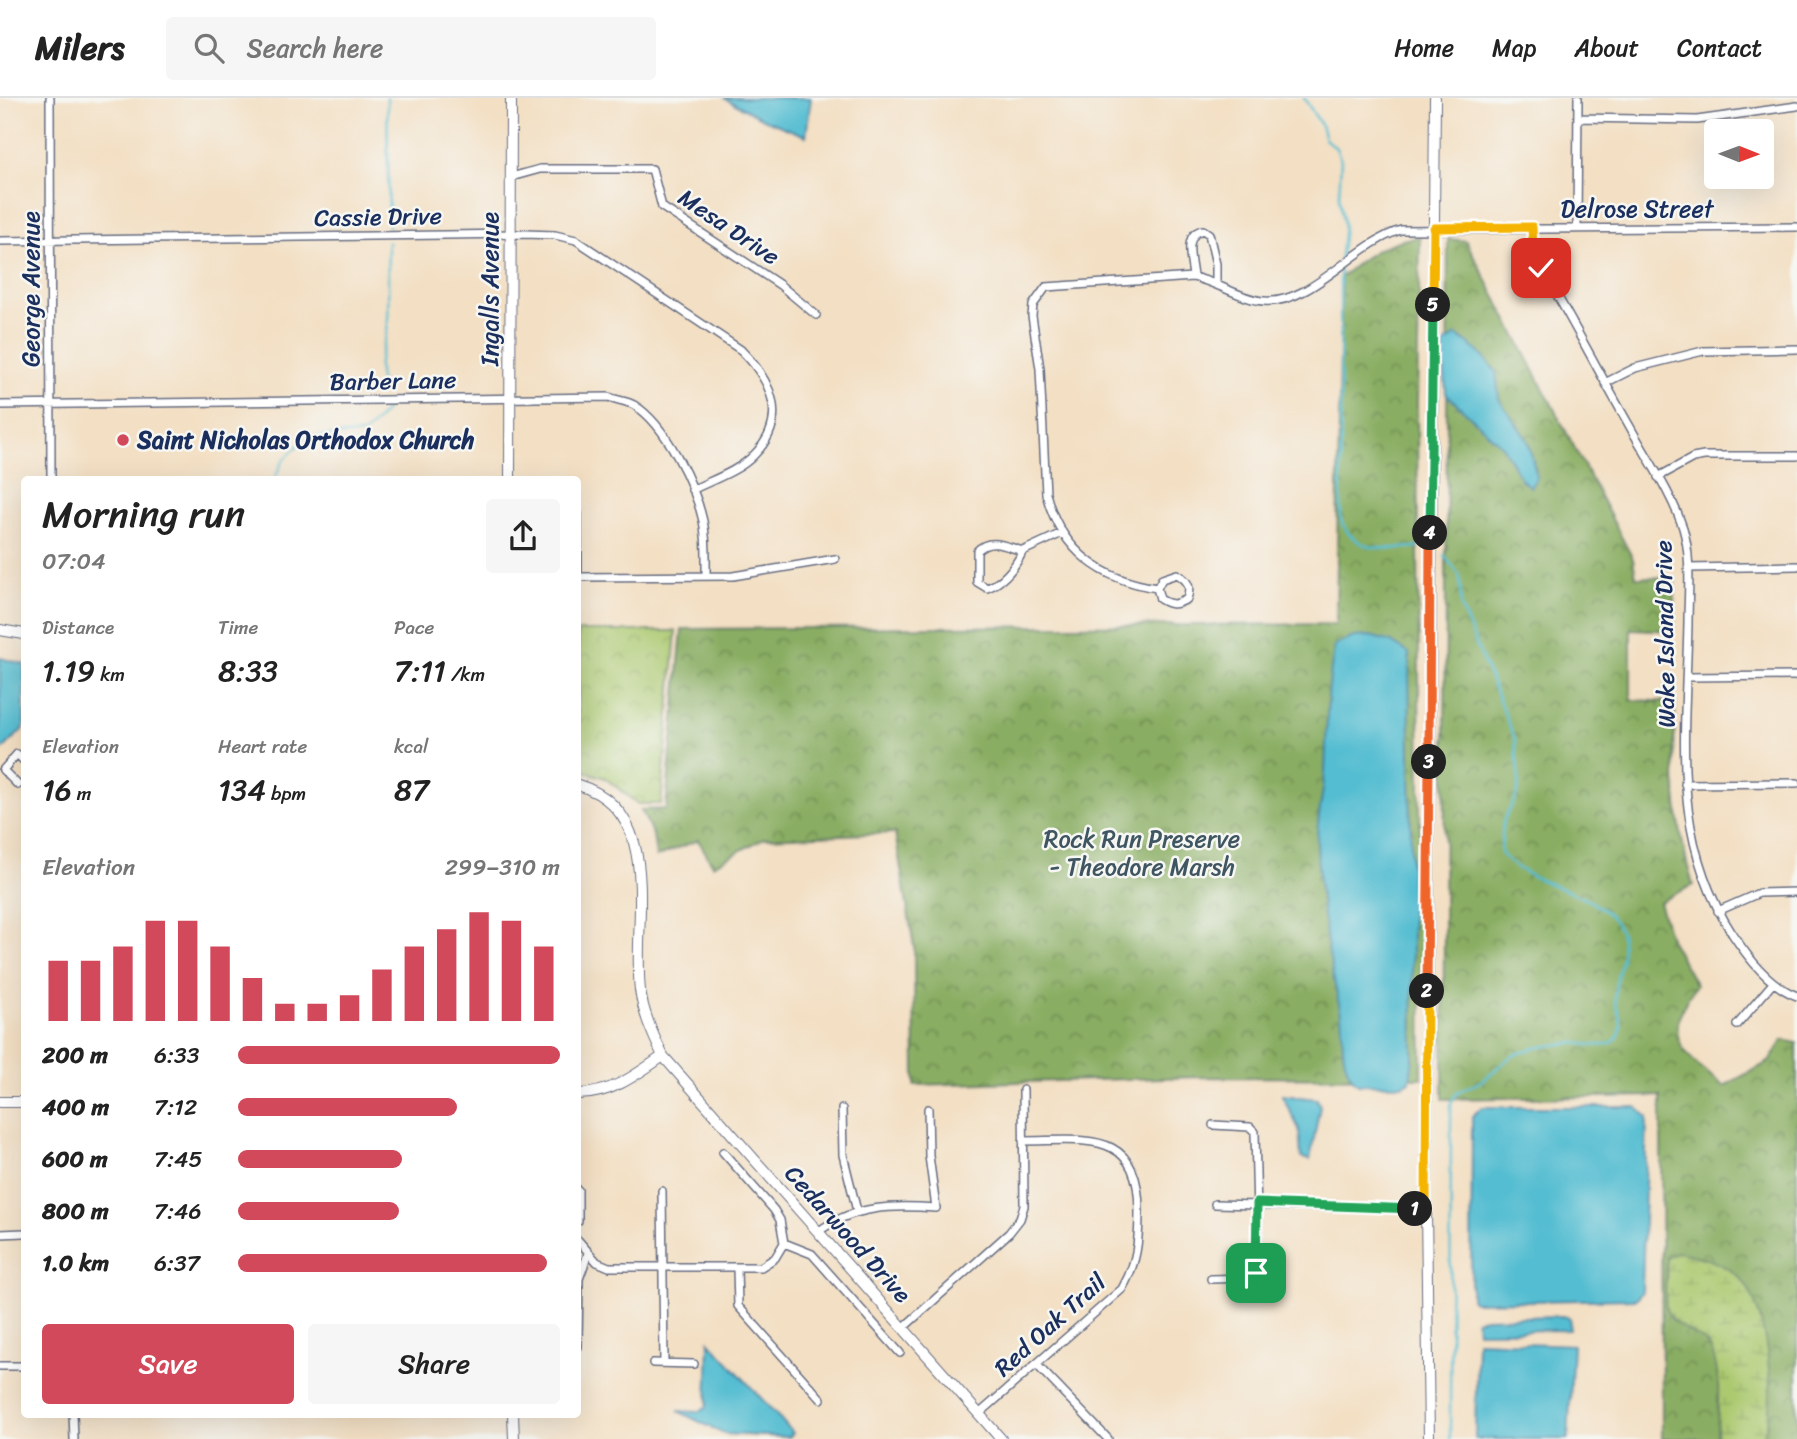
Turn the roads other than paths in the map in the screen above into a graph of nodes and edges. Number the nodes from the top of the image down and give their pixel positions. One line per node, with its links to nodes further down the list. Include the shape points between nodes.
1 (50, 98): 13 (street, George Avenue)
2 (511, 98): 7 (street, Ingalls Avenue)
3 (1435, 98): 10 (street)
4 (1578, 98): 6 (street)
5 (1797, 106): 6 (street, via 1697,120)
6 (1578, 118): 11 (street)
7 (511, 177): 12 (street, Ingalls Avenue); 17 (street, Mesa Drive, via 540,169 652,169 662,207 780,285)
8 (1532, 227): 10 (street, Delrose Street); 11 (street, Delrose Street); 19 (street, Wake Island Drive, via 1541,268)
9 (1797, 227): 11 (street, Delrose Street)
10 (1434, 228): 16 (street, Delrose Street, via 1382,236 1306,290 1285,299 1265,302); 63 (street)
11 (1577, 228)
12 (511, 234): 13 (street, Cassie Drive); 20 (street, Ingalls Avenue); 27 (street, Cassie Drive, via 576,240 741,350 762,371 774,412 764,442 738,467)
13 (50, 240): 14 (street, Cassie Drive); 22 (street, George Avenue)
14 (0, 241)
15 (1193, 278): 16 (street, Delrose Street); 16 (street, via 1190,240 1203,230 1209,234); 28 (street, Delrose Street, via 1056,284 1038,294 1032,305 1046,495)
16 (1216, 282)
17 (816, 315)
18 (1797, 349): 19 (street, via 1703,352 1644,365)
19 (1605, 383): 26 (street, Wake Island Drive)
20 (511, 398): 22 (street, Barber Lane); 25 (street, Ingalls Avenue); 27 (street, Barber Lane, via 608,397 632,404 653,419)
21 (0, 405): 22 (street, Barber Lane)
22 (51, 405): 24 (street, George Avenue)
23 (1797, 456): 26 (street, via 1704,456)
24 (51, 476)
25 (510, 476)
26 (1658, 477): 32 (street, Wake Island Drive, via 1683,528)
27 (692, 490): 33 (street, Barber Lane, via 703,520)
28 (1062, 533): 29 (street); 35 (street, via 1095,568)
29 (1023, 551): 29 (street, via 984,544 977,551 977,582 987,588 995,585 1015,567)
30 (835, 559): 33 (street, via 733,576)
31 (1797, 566): 32 (street)
32 (1688, 568): 39 (street, Wake Island Drive)
33 (706, 576): 34 (street)
34 (581, 577)
35 (1157, 588): 35 (street, via 1160,599 1177,605 1187,599 1190,589 1186,579 1177,574 1163,579)
36 (0, 630): 37 (street)
37 (21, 634)
38 (1797, 676): 39 (street)
39 (1687, 677): 42 (street, Wake Island Drive)
40 (21, 758): 43 (street, via 17,754 3,770)
41 (1797, 783): 42 (street)
42 (1685, 784): 46 (street, Wake Island Drive, via 1695,855)
43 (18, 785)
44 (581, 786): 50 (street, Cedarwood Drive, via 605,797 634,837 640,990 649,1027)
45 (1797, 892): 46 (street, via 1759,893)
46 (1718, 911): 47 (street, Wake Island Drive)
47 (1773, 983): 48 (street, Wake Island Drive); 49 (street)
48 (1797, 996)
49 (1737, 1024)
50 (663, 1056): 52 (street, via 617,1087); 65 (street, Cedarwood Drive)
51 (1023, 1090): 58 (street)
52 (581, 1093)
53 (0, 1102): 54 (street)
54 (21, 1102)
55 (842, 1109): 64 (street, via 843,1155)
56 (928, 1109): 64 (street, via 936,1208 904,1206)
57 (1213, 1125): 61 (street, via 1250,1127 1255,1132)
58 (1023, 1141): 75 (street, via 1020,1219); 80 (street, Red Oak Trail, via 1106,1145 1128,1161 1139,1184 1139,1247 1122,1289)
59 (723, 1152): 68 (street, via 774,1210)
60 (662, 1191): 71 (street)
61 (1257, 1203): 62 (street); 63 (street); 74 (street, via 1256,1273 1252,1278)
62 (1215, 1204)
63 (1426, 1209): 91 (street)
64 (858, 1212): 65 (street, via 837,1217)
65 (818, 1232): 75 (street, Cedarwood Drive)
66 (21, 1233): 67 (street)
67 (0, 1234)
68 (784, 1243): 72 (street, via 775,1258 761,1267); 76 (street, via 812,1254)
69 (581, 1245): 70 (street)
70 (589, 1254): 71 (street, via 609,1267); 73 (street)
71 (663, 1268): 72 (street); 78 (street)
72 (737, 1268): 83 (street, via 738,1306)
73 (581, 1274)
74 (1211, 1279)
75 (903, 1328): 84 (street, Cedarwood Drive)
76 (900, 1353)
77 (653, 1363): 78 (street)
78 (664, 1363): 79 (street)
79 (694, 1364)
80 (1036, 1364): 84 (street, Red Oak Trail); 90 (street)
81 (0, 1366): 82 (street)
82 (21, 1366)
83 (821, 1399)
84 (979, 1414): 89 (street, Cedarwood Drive)
85 (74, 1418): 87 (street)
86 (513, 1418): 88 (street)
87 (74, 1439)
88 (514, 1439)
89 (1001, 1439)
90 (1108, 1439)
91 (1429, 1439)

